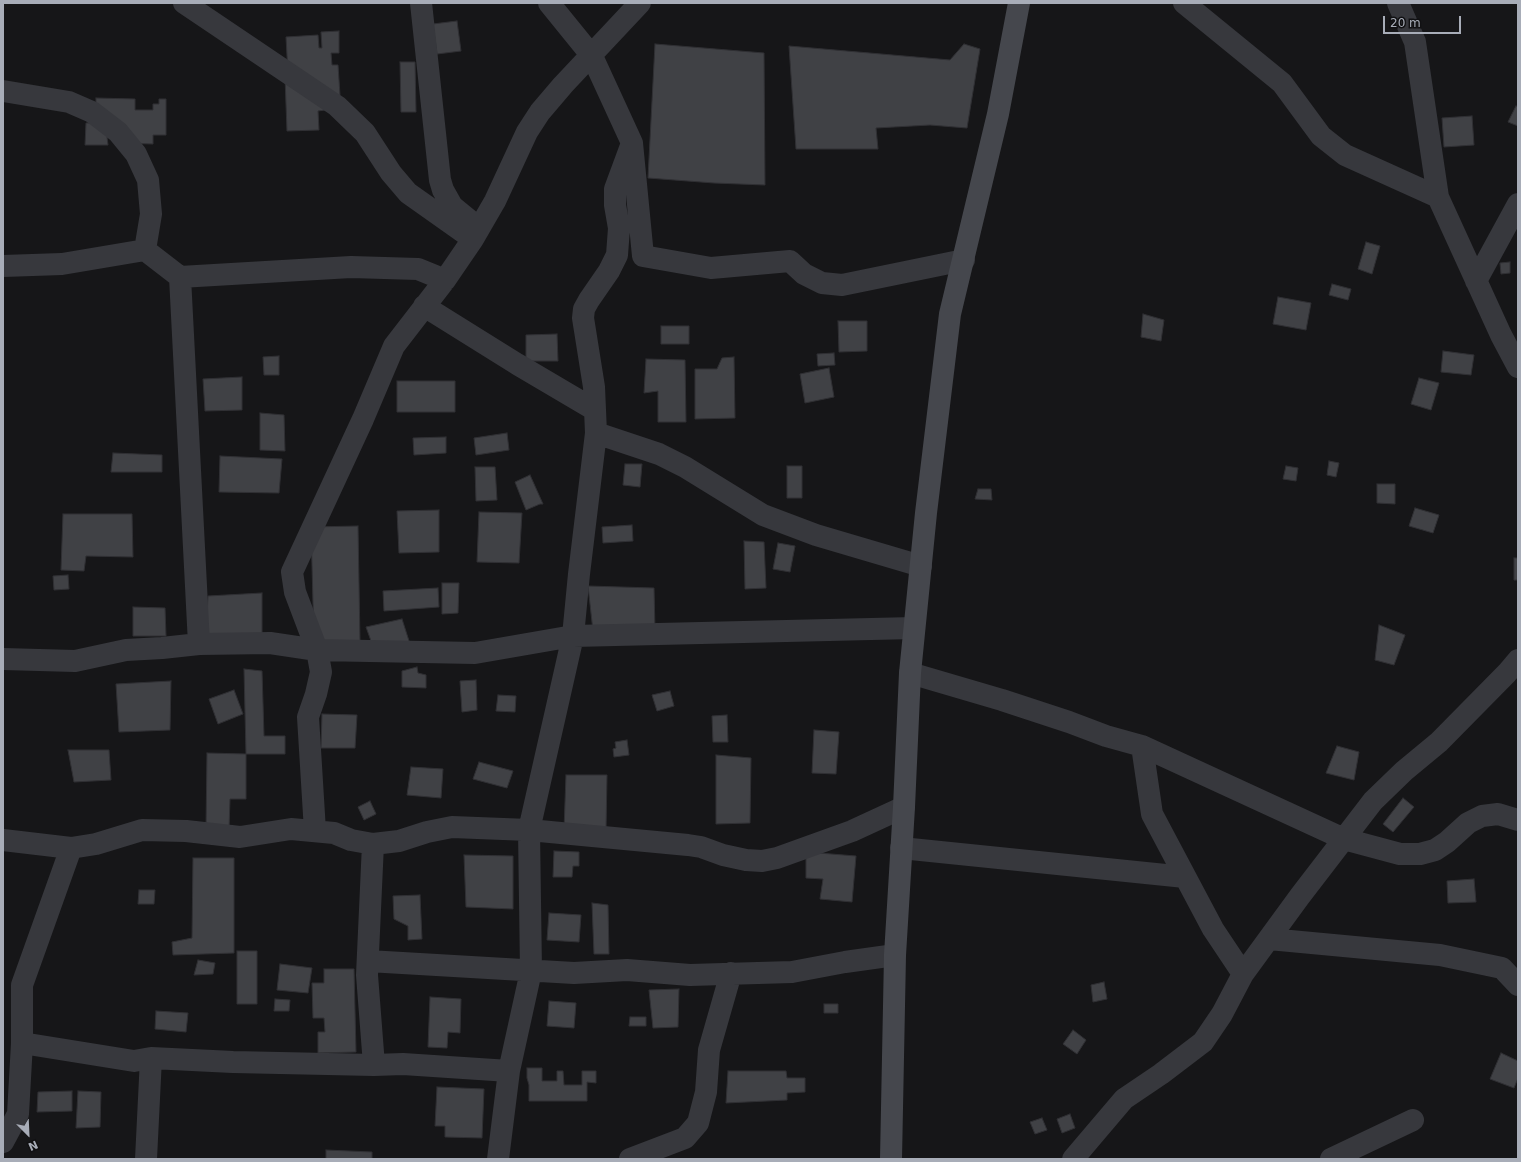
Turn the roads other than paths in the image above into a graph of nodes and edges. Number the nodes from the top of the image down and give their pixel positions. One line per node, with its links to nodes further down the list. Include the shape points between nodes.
1 (184, 3): 13 (street, via 337,106 365,133 391,173 408,193)
2 (421, 3): 13 (street, via 440,180 452,206)
3 (549, 3): 8 (street)
4 (640, 3): 8 (street)
5 (1019, 3): 15 (main road, via 998,114)
6 (1184, 3): 11 (street, via 1282,83 1321,136 1345,156)
7 (1398, 3): 11 (street, via 1415,42)
8 (592, 56): 10 (street); 13 (street, via 540,112 527,132 495,201)
9 (3, 91): 14 (street, via 69,102 92,112 118,132 136,154 148,180 151,214)
10 (632, 144): 15 (street, via 643,256 711,268 790,261 804,274 822,283 842,285); 22 (street, via 615,189 619,228 617,255 609,272 584,309)
11 (1438, 197): 19 (street)
12 (1518, 204): 19 (street)
13 (476, 234): 18 (street)
14 (145, 250): 16 (street, via 62,264); 17 (street)
15 (964, 260): 24 (main road, via 950,314)
16 (3, 266)
17 (180, 277): 18 (street, via 351,268 418,269); 27 (street)
18 (445, 280): 20 (street)
19 (1476, 281): 21 (street)
20 (424, 306): 22 (street); 28 (street, via 394,346 292,572 295,592)
21 (1518, 367)
22 (595, 410): 23 (street)
23 (596, 433): 24 (street, via 659,454 763,515 816,535); 26 (street)
24 (921, 566): 25 (main road)
25 (914, 628): 26 (street); 31 (main road)
26 (573, 636): 28 (street, via 475,653); 35 (street)
27 (199, 644): 28 (street, via 270,643); 29 (street, via 126,650 76,661)
28 (317, 650): 36 (street, via 321,672 308,717)
29 (3, 659)
30 (1518, 660): 37 (street, via 1439,742 1373,801)
31 (910, 673): 32 (street); 33 (main road)
32 (1142, 746): 37 (street); 42 (street, via 1152,814)
33 (904, 807): 35 (street, via 852,831 762,861 723,855 695,846); 41 (main road)
34 (1518, 820): 37 (street, via 1498,814 1482,816 1468,823 1435,850 1420,854 1400,854)
35 (529, 830): 39 (street, via 452,827 399,841); 46 (street)
36 (315, 831): 39 (street, via 334,833 351,840); 40 (street, via 291,829 240,837 186,831 142,830 96,844)
37 (1344, 839): 43 (street)
38 (3, 840): 40 (street)
39 (373, 844): 45 (street)
40 (71, 848): 50 (street, via 22,985)
41 (901, 848): 42 (street); 44 (main road)
42 (1185, 877): 48 (street)
43 (1269, 938): 48 (street); 49 (street, via 1440,955 1502,968)
44 (895, 955): 47 (street, via 792,972); 59 (main road)
45 (368, 961): 46 (street); 52 (street)
46 (531, 971): 47 (street, via 574,973 627,970 690,975); 53 (street)
47 (731, 973): 58 (street, via 709,1050 706,1092 698,1123 685,1138)
48 (1243, 974): 60 (street, via 1222,1014 1202,1042 1124,1099)
49 (1518, 985)
50 (22, 1043): 51 (street, via 134,1060); 55 (street, via 18,1114)
51 (151, 1058): 52 (street); 56 (street)
52 (374, 1065): 53 (street, via 403,1064)
53 (509, 1071): 57 (street)
54 (1413, 1120): 61 (street)
55 (3, 1142)
56 (146, 1159)
57 (498, 1159)
58 (630, 1159)
59 (891, 1159)
60 (1073, 1159)
61 (1331, 1159)

